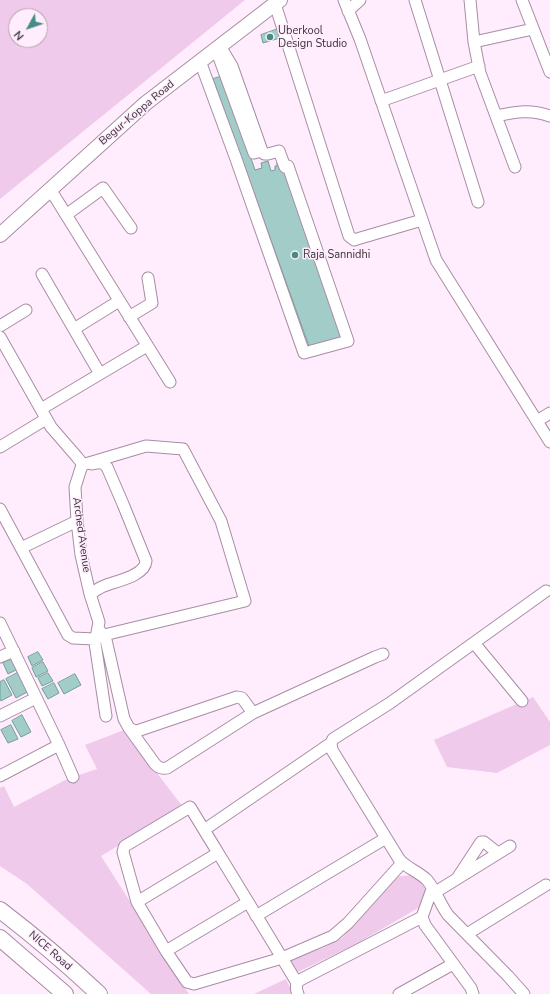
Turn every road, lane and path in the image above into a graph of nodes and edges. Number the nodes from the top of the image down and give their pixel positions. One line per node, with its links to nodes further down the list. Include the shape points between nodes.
1 (344, 0): 7 (street)
2 (360, 0): 7 (street)
3 (416, 0): 14 (street)
4 (470, 0): 9 (street)
5 (522, 0): 8 (street)
6 (278, 2): 10 (main road, Begur-Koppa Road); 22 (street, via 349,236 354,240)
7 (348, 11): 15 (street)
8 (533, 29): 9 (street); 13 (street)
9 (474, 42): 12 (street)
10 (218, 48): 11 (main road, Begur-Koppa Road); 11 (street, via 232,66 262,151 264,154 279,151 285,166 288,166 348,342 304,353)
11 (200, 61): 19 (main road, Begur-Koppa Road, via 146,103)
12 (479, 66): 14 (street); 16 (street)
13 (550, 72)
14 (440, 80): 15 (street); 20 (street)
15 (381, 101): 22 (street)
16 (496, 116): 17 (street, via 530,112); 18 (street)
17 (550, 116)
18 (515, 167)
19 (50, 189): 21 (street); 24 (main road, Begur-Koppa Road)
20 (478, 202)
21 (66, 215): 23 (street, via 103,188); 27 (street)
22 (422, 220): 39 (street, via 436,260)
23 (131, 228)
24 (0, 234)
25 (42, 274): 31 (street)
26 (148, 278): 29 (street, via 152,303)
27 (119, 301): 29 (street); 31 (street)
28 (26, 310): 30 (street)
29 (129, 317): 33 (street)
30 (0, 326)
31 (74, 329): 34 (street)
32 (0, 337): 36 (street)
33 (147, 346): 34 (street); 35 (street)
34 (100, 374): 36 (street)
35 (170, 382)
36 (41, 409): 38 (street)
37 (550, 413): 39 (street)
38 (46, 419): 41 (street); 42 (street)
39 (537, 421): 40 (street)
40 (550, 442)
41 (0, 447)
42 (82, 465): 44 (street, Arched Avenue, via 74,487); 47 (street, via 102,463 107,467 146,561 144,568 137,574); 50 (street, via 146,446 183,449 221,521 245,601)
43 (0, 509): 45 (street)
44 (77, 521): 45 (street); 47 (street, Arched Avenue, via 81,555)
45 (21, 548): 50 (street, via 68,635 73,638)
46 (548, 589): 48 (street); 51 (street)
47 (90, 594): 50 (street, Arched Avenue, via 99,622)
48 (550, 602)
49 (0, 623): 52 (street)
50 (99, 634): 59 (street, via 95,643); 60 (street, Arched Avenue, via 106,640 124,719)
51 (474, 643): 56 (street); 61 (street, via 390,703 333,739)
52 (14, 651): 54 (street); 55 (street)
53 (383, 654): 57 (street)
54 (0, 657)
55 (36, 698): 58 (street); 62 (street)
56 (522, 701)
57 (253, 713): 60 (street, via 242,698 237,697 137,732); 60 (street, Arched Avenue, via 162,769 158,768)
58 (0, 716)
59 (106, 716)
60 (129, 728)
61 (331, 743): 65 (street); 66 (street, via 332,750)
62 (59, 745): 63 (street); 64 (street)
63 (0, 776)
64 (73, 777)
65 (204, 830): 68 (street); 74 (street, via 190,807 125,846 123,852)
66 (386, 838): 70 (street); 77 (street)
67 (510, 846): 69 (street)
68 (218, 852): 74 (street); 75 (street)
69 (498, 853): 71 (street); 71 (street, via 487,843 481,842)
70 (402, 863): 73 (street, via 429,882); 82 (street, via 333,936)
71 (457, 879): 73 (street)
72 (546, 886): 79 (street)
73 (433, 891): 78 (street); 79 (street, via 444,910)
74 (137, 902): 81 (street)
75 (248, 902): 77 (street); 81 (street)
76 (0, 910): 86 (highway, NICE Road)
77 (256, 916): 82 (street)
78 (422, 918): 83 (street); 84 (street, via 300,980)
79 (467, 934): 89 (street)
80 (0, 938): 85 (highway, NICE Road)
81 (166, 951): 82 (street, via 187,982 194,984)
82 (282, 958): 84 (street)
83 (453, 964): 87 (street); 88 (street)
84 (298, 988)
85 (64, 994)
86 (99, 994)
87 (399, 994)
88 (473, 994)
89 (524, 994)

